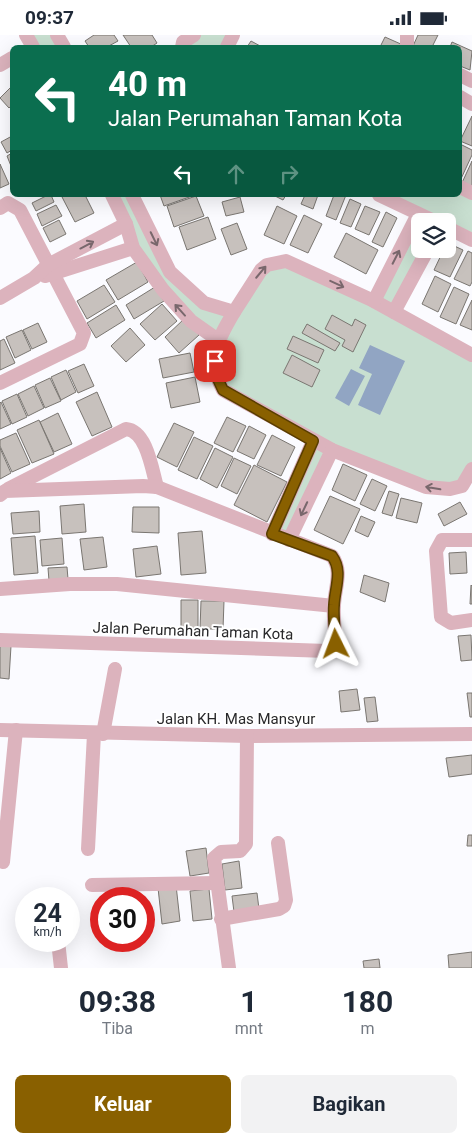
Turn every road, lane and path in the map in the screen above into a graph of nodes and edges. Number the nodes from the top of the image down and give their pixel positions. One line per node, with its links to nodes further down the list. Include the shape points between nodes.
1 (194, 35): 2 (street)
2 (182, 45)
3 (113, 197): 8 (street)
4 (133, 197): 17 (street, one-way to 17, via 170,272 204,303)
5 (384, 197): 7 (street)
6 (0, 207): 14 (street, via 8,203 20,210)
7 (416, 213)
8 (126, 224): 12 (street); 14 (street, one-way to 8)
9 (411, 228): 16 (street, one-way to 9)
10 (456, 232): 11 (street)
11 (472, 240)
12 (133, 248): 14 (street); 19 (street, one-way to 12, via 191,321 163,290)
13 (423, 258): 18 (street)
14 (50, 270): 15 (street); 21 (street, via 84,333 82,341)
15 (0, 299)
16 (374, 301): 17 (street, one-way to 16, via 261,270 267,265 286,261); 18 (street)
17 (234, 312): 19 (street)
18 (394, 312): 20 (street)
19 (218, 340): 22 (street, via 214,368 223,390)
20 (472, 355)
21 (0, 383)
22 (313, 441): 23 (street); 27 (street)
23 (332, 450): 24 (street, one-way to 23, via 462,486 440,490); 28 (street, one-way to 28)
24 (472, 469)
25 (157, 487): 26 (street); 26 (street, via 141,440 135,431 126,429); 27 (street, Jalan Perumahan Taman Kota)
26 (3, 493)
27 (272, 534): 28 (street, Jalan Perumahan Taman Kota)
28 (289, 540): 31 (street, Jalan Perumahan Taman Kota, via 332,556 336,561 338,575)
29 (472, 540): 32 (street, via 442,540 436,551 439,614 451,623)
30 (0, 589): 31 (street, via 117,584)
31 (334, 606): 33 (street, Jalan Perumahan Taman Kota, via 336,644 323,652)
32 (472, 620)
33 (0, 639)
34 (115, 669): 37 (street)
35 (0, 730): 36 (street, Jalan KH. Mas Mansyur)
36 (16, 730): 37 (street, Jalan KH. Mas Mansyur); 42 (street)
37 (99, 734): 39 (street, Jalan KH. Mas Mansyur); 41 (street)
38 (472, 734): 39 (street, Jalan KH. Mas Mansyur)
39 (247, 736): 43 (street, via 246,844 240,851 216,855)
40 (278, 843): 45 (street, via 286,900 284,906)
41 (88, 849)
42 (3, 862)
43 (216, 883): 44 (street); 45 (street)
44 (92, 885)
45 (221, 919): 48 (street)
46 (59, 952): 47 (street)
47 (61, 968)
48 (229, 968)

